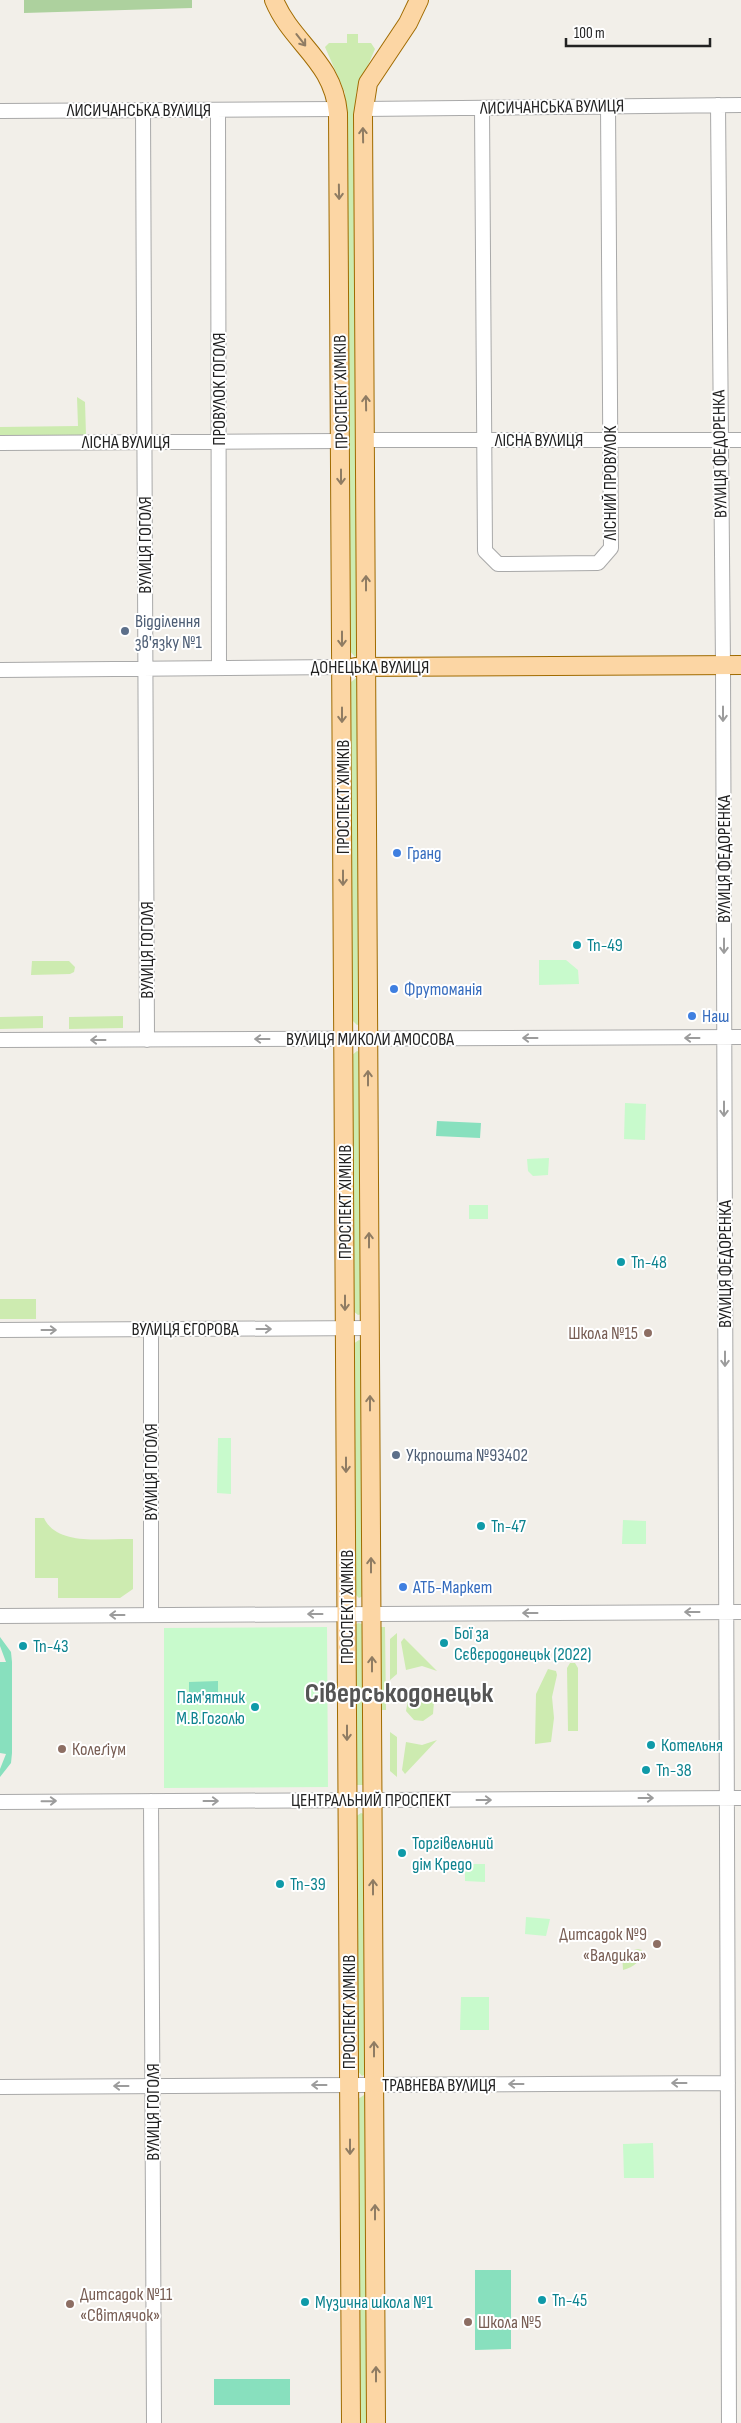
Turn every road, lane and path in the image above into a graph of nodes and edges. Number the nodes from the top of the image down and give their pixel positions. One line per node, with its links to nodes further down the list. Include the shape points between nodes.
1 (274, 0): 7 (main road, ПРОСПЕКТ ХІМІКІВ, one-way to 7, via 325,71 334,88)
2 (419, 0): 8 (main road, ПРОСПЕКТ ХІМІКІВ, via 408,23 368,83)
3 (718, 105): 4 (street, ЛИСИЧАНСЬКА ВУЛИЦЯ); 5 (street, ЛИСИЧАНСЬКА ВУЛИЦЯ); 16 (street, ВУЛИЦЯ ФЕДОРЕНКА)
4 (741, 105)
5 (608, 106): 6 (street, ЛИСИЧАНСЬКА ВУЛИЦЯ); 15 (street, ЛІСНИЙ ПРОВУЛОК)
6 (482, 108): 8 (street, ЛИСИЧАНСЬКА ВУЛИЦЯ); 14 (street, ЛІСНИЙ ПРОВУЛОК)
7 (338, 109): 10 (street, ЛИСИЧАНСЬКА ВУЛИЦЯ); 12 (main road, ПРОСПЕКТ ХІМІКІВ, one-way to 12)
8 (363, 109): 13 (main road, ПРОСПЕКТ ХІМІКІВ, one-way to 8)
9 (143, 110): 10 (street, ЛИСИЧАНСЬКА ВУЛИЦЯ); 11 (street, ЛИСИЧАНСЬКА ВУЛИЦЯ); 19 (street, ВУЛИЦЯ ГОГОЛЯ)
10 (218, 110): 18 (street, ПРОВУЛОК ГОГОЛЯ)
11 (0, 111)
12 (341, 440): 18 (street, ЛІСНА ВУЛИЦЯ); 24 (main road, ПРОСПЕКТ ХІМІКІВ, one-way to 24)
13 (366, 440): 14 (street, ЛІСНА ВУЛИЦЯ); 23 (main road, ПРОСПЕКТ ХІМІКІВ, one-way to 13)
14 (485, 440): 15 (street, ЛІСНА ВУЛИЦЯ); 15 (street, ЛІСНИЙ ПРОВУЛОК, via 485,551 498,564 598,562 611,548)
15 (611, 440): 16 (street, ЛІСНА ВУЛИЦЯ)
16 (719, 440): 17 (street, ЛІСНА ВУЛИЦЯ); 21 (street, ВУЛИЦЯ ФЕДОРЕНКА)
17 (741, 440)
18 (219, 441): 19 (street, ЛІСНА ВУЛИЦЯ); 25 (street, ПРОВУЛОК ГОГОЛЯ)
19 (145, 442): 20 (street, ЛІСНА ВУЛИЦЯ); 26 (street, ВУЛИЦЯ ГОГОЛЯ)
20 (0, 443)
21 (723, 665): 22 (main road, ДОНЕЦЬКА ВУЛИЦЯ); 23 (main road, ДОНЕЦЬКА ВУЛИЦЯ); 29 (street, ВУЛИЦЯ ФЕДОРЕНКА, one-way to 29)
22 (741, 665)
23 (366, 666): 24 (main road, ДОНЕЦЬКА ВУЛИЦЯ); 31 (main road, ПРОСПЕКТ ХІМІКІВ)
24 (342, 667): 25 (street, ДОНЕЦЬКА ВУЛИЦЯ); 30 (main road, ПРОСПЕКТ ХІМІКІВ, one-way to 30)
25 (219, 668): 26 (street, ДОНЕЦЬКА ВУЛИЦЯ)
26 (145, 669): 27 (street, ДОНЕЦЬКА ВУЛИЦЯ); 33 (street, ВУЛИЦЯ ГОГОЛЯ)
27 (0, 670)
28 (741, 1037): 29 (street, ВУЛИЦЯ МИКОЛИ АМОСОВА)
29 (724, 1038): 31 (street, ВУЛИЦЯ МИКОЛИ АМОСОВА, one-way to 31); 38 (street, ВУЛИЦЯ ФЕДОРЕНКА, one-way to 38)
30 (344, 1039): 31 (street, ВУЛИЦЯ МИКОЛИ АМОСОВА); 33 (street, ВУЛИЦЯ МИКОЛИ АМОСОВА, one-way to 33); 34 (main road, ПРОСПЕКТ ХІМІКІВ, one-way to 34)
31 (368, 1039): 35 (main road, ПРОСПЕКТ ХІМІКІВ, one-way to 31)
32 (0, 1040): 33 (street, ВУЛИЦЯ МИКОЛИ АМОСОВА, one-way to 32)
33 (147, 1040)
34 (345, 1328): 35 (street, ВУЛИЦЯ ЄГОРОВА); 36 (street, ВУЛИЦЯ ЄГОРОВА, one-way to 34); 40 (main road, ПРОСПЕКТ ХІМІКІВ, one-way to 40)
35 (370, 1328): 41 (main road, ПРОСПЕКТ ХІМІКІВ, one-way to 35)
36 (150, 1329): 37 (street, ВУЛИЦЯ ЄГОРОВА, one-way to 36); 42 (street, ВУЛИЦЯ ГОГОЛЯ)
37 (0, 1330)
38 (726, 1612): 39 (street); 41 (street, one-way to 41); 44 (street, ВУЛИЦЯ ФЕДОРЕНКА)
39 (741, 1612)
40 (347, 1614): 41 (street); 42 (street, one-way to 42); 47 (main road, ПРОСПЕКТ ХІМІКІВ, one-way to 47)
41 (371, 1614): 45 (main road, ПРОСПЕКТ ХІМІКІВ, one-way to 41)
42 (151, 1615): 43 (street, one-way to 43)
43 (0, 1616)
44 (734, 1798): 45 (street, ЦЕНТРАЛЬНИЙ ПРОСПЕКТ, one-way to 44); 49 (street, ВУЛИЦЯ ФЕДОРЕНКА)
45 (372, 1800): 47 (street, ЦЕНТРАЛЬНИЙ ПРОСПЕКТ); 51 (main road, ПРОСПЕКТ ХІМІКІВ, one-way to 45)
46 (151, 1801): 47 (street, ЦЕНТРАЛЬНИЙ ПРОСПЕКТ, one-way to 47); 48 (street, ЦЕНТРАЛЬНИЙ ПРОСПЕКТ, one-way to 46); 52 (street, ВУЛИЦЯ ГОГОЛЯ)
47 (348, 1801): 50 (main road, ПРОСПЕКТ ХІМІКІВ)
48 (0, 1802)
49 (728, 2083): 51 (street, ТРАВНЕВА ВУЛИЦЯ, one-way to 51); 57 (street, ВУЛИЦЯ ФЕДОРЕНКА)
50 (350, 2085): 51 (street, ТРАВНЕВА ВУЛИЦЯ); 52 (street, ТРАВНЕВА ВУЛИЦЯ, one-way to 52); 55 (main road, ПРОСПЕКТ ХІМІКІВ, one-way to 55)
51 (374, 2085): 56 (main road, ПРОСПЕКТ ХІМІКІВ, one-way to 51)
52 (153, 2086): 53 (street, ТРАВНЕВА ВУЛИЦЯ, one-way to 53); 54 (street, ВУЛИЦЯ ГОГОЛЯ)
53 (0, 2087)
54 (154, 2423)
55 (351, 2423)
56 (376, 2423)
57 (729, 2423)

